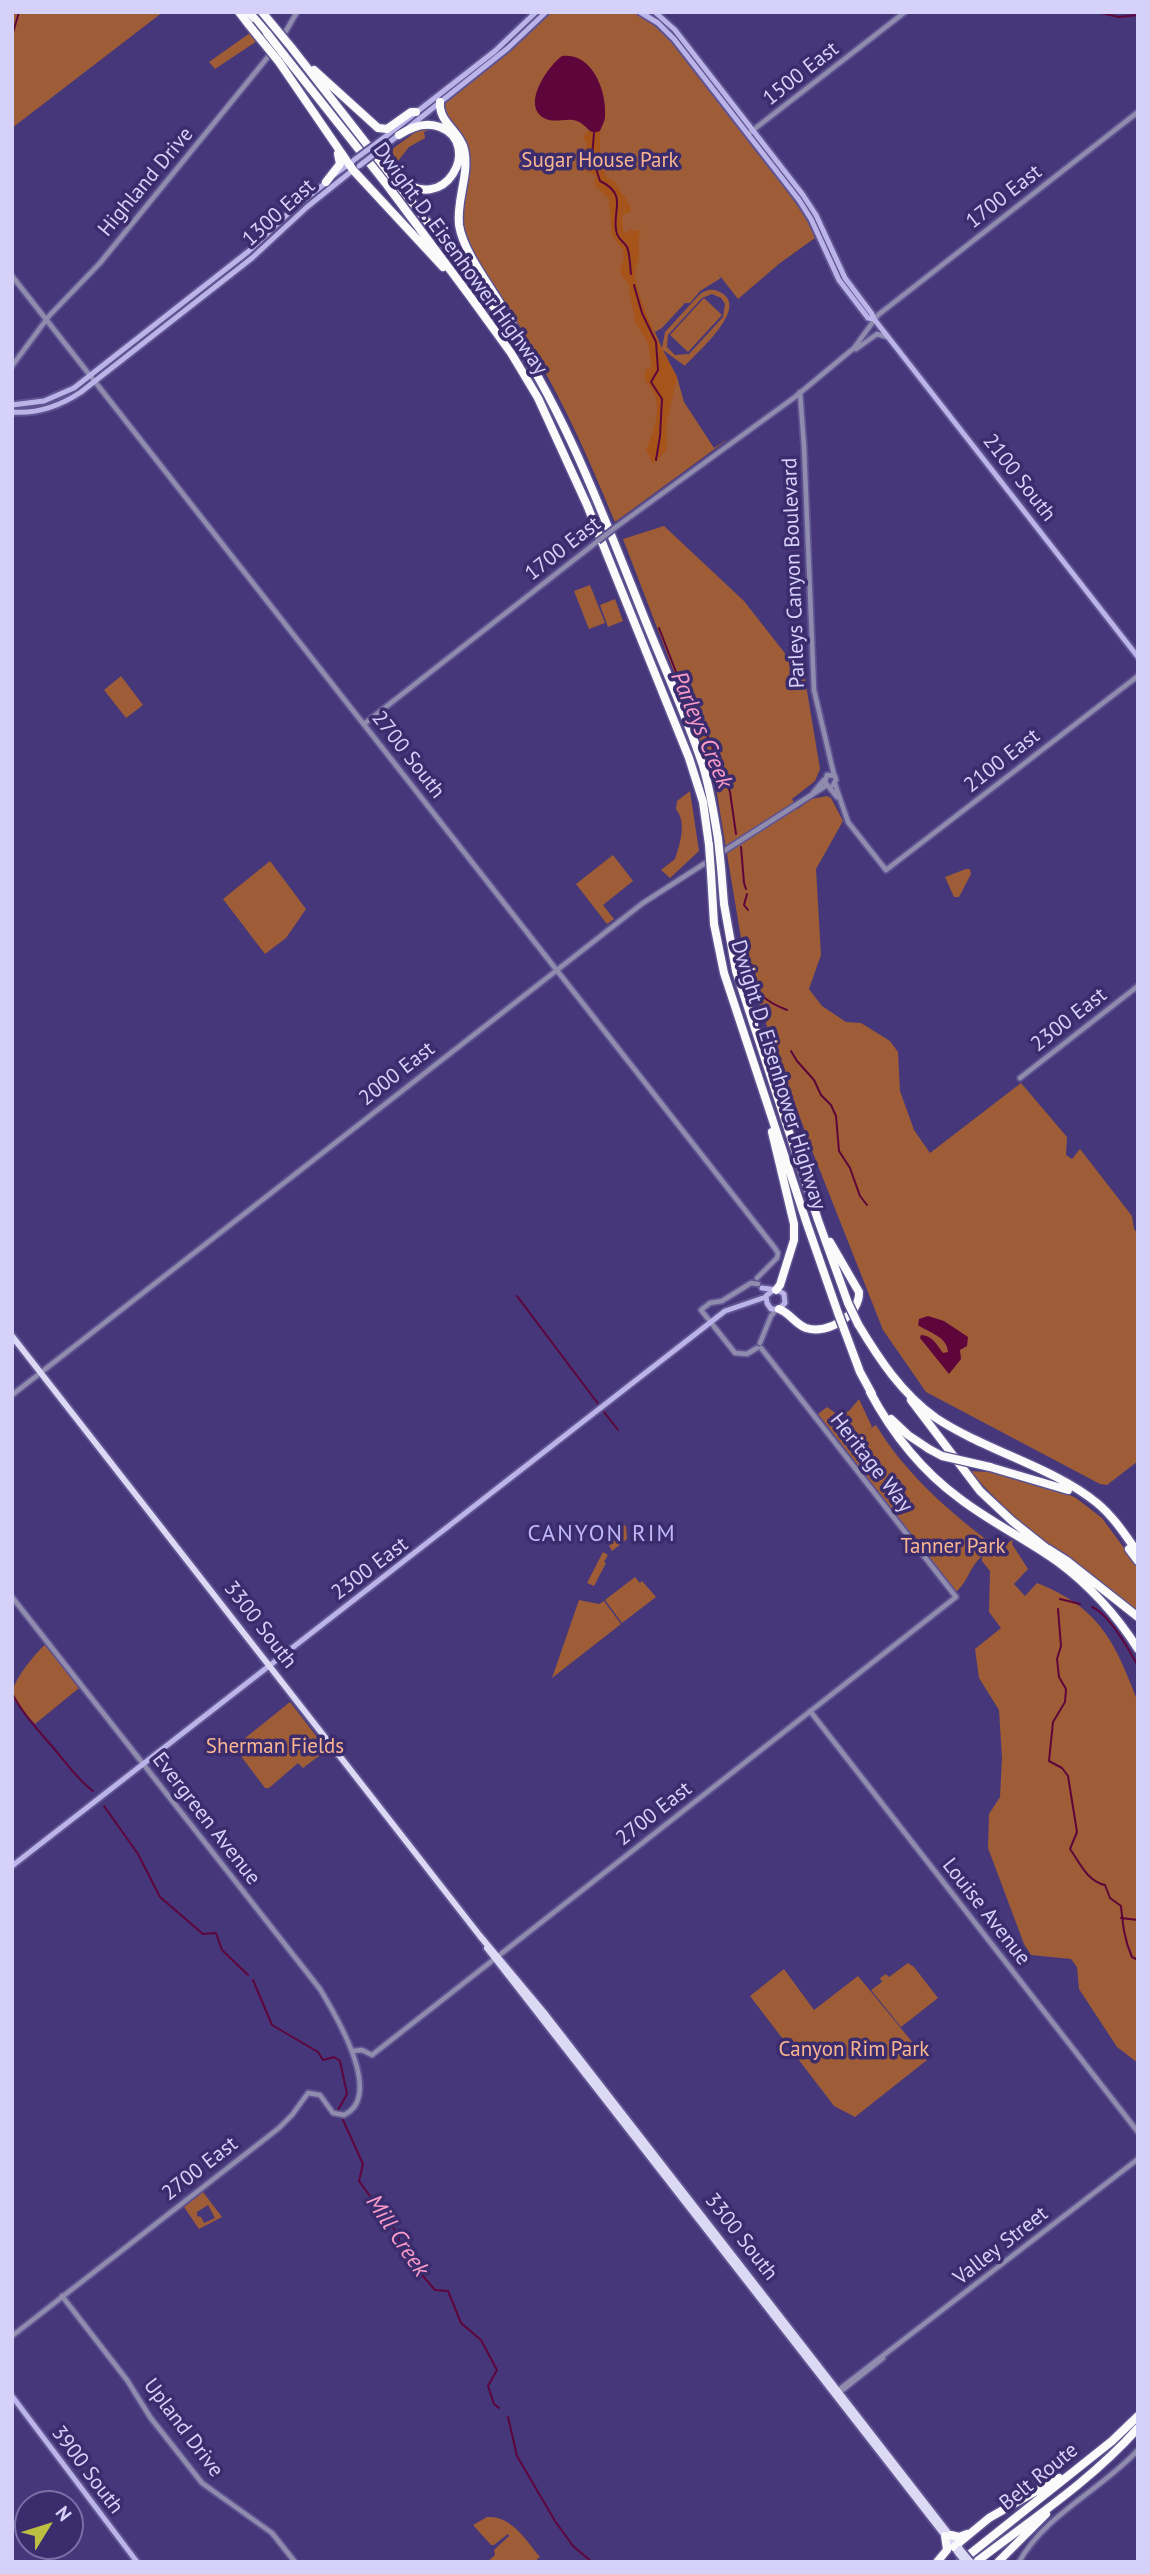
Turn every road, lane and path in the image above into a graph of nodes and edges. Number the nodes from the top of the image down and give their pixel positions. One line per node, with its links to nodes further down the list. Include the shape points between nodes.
1 (239, 12): 11 (highway, bridge)
2 (249, 12): 11 (highway, Dwight D. Eisenhower Highway, bridge)
3 (262, 12): 10 (highway, Dwight D. Eisenhower Highway, bridge)
4 (297, 12): 29 (street, Highland Drive, via 232,103 100,263)
5 (536, 12): 14 (main road, 1300 East, via 511,38)
6 (546, 12): 12 (main road, 1300 East)
7 (640, 12): 17 (main road, 2100 South, via 671,34)
8 (654, 12): 17 (main road, 2100 South, via 675,30)
9 (905, 12): 17 (street, 1500 East)
10 (293, 50): 14 (highway, via 378,128 387,129); 21 (highway, Dwight D. Eisenhower Highway)
11 (282, 59): 20 (highway); 27 (highway, Dwight D. Eisenhower Highway, via 387,185)
12 (440, 102): 13 (main road, 1300 East); 16 (highway, via 440,113)
13 (431, 109): 16 (highway); 18 (main road, 1300 East)
14 (416, 112): 19 (main road, 1300 East)
15 (1138, 112): 30 (street, 1700 East)
16 (455, 133): 33 (highway, via 465,154 459,209 463,239)
17 (751, 133): 30 (main road, 2100 South, via 810,205 842,273)
18 (398, 135): 19 (main road, 1300 East); 21 (highway, via 427,124 446,130 459,152 455,171 442,186 415,189)
19 (379, 146): 22 (main road, 1300 East, bridge)
20 (336, 147): 22 (highway); 23 (highway, via 340,164)
21 (381, 161): 33 (highway, Dwight D. Eisenhower Highway)
22 (354, 165): 23 (main road, 1300 East); 26 (main road, 1300 East, via 264,249); 27 (highway)
23 (326, 182): 24 (main road, 1300 East)
24 (232, 265): 26 (main road); 28 (main road, 1300 East)
25 (12, 276): 29 (street, 2700 South)
26 (207, 293): 28 (main road); 35 (main road, 1300 East)
27 (469, 295): 48 (highway, Dwight D. Eisenhower Highway, bridge, via 511,353 573,472 689,758 703,802 714,924 724,973)
28 (180, 306): 35 (main road, 1300 East)
29 (46, 319): 34 (street, Highland Drive); 35 (street, 2700 South)
30 (874, 319): 31 (main road, 2100 South); 32 (street, 1700 East)
31 (888, 337): 32 (street, via 877,334); 39 (main road, 2100 South)
32 (852, 351): 36 (street, 1700 East)
33 (528, 356): 49 (highway, Dwight D. Eisenhower Highway, bridge, via 594,491 703,766 736,971)
34 (12, 366)
35 (93, 378): 37 (main road, 1300 East, via 55,398); 38 (main road, 1300 East, via 74,397 56,406); 41 (street, 2700 South)
36 (799, 391): 41 (street, 1700 East, bridge); 42 (street, Parleys Canyon Boulevard, via 814,690)
37 (12, 405)
38 (12, 412)
39 (1138, 657)
40 (1138, 676): 44 (street, 2100 East, via 886,870 850,825)
41 (364, 724): 45 (street, 2700 South)
42 (828, 753): 43 (street, Parleys Canyon Boulevard); 44 (street, Parleys Canyon Boulevard)
43 (834, 775): 44 (street); 44 (street, Parleys Canyon Boulevard, via 836,780)
44 (828, 782): 45 (street, 2000 East, via 643,902)
45 (557, 970): 50 (street, 2700 South, via 778,1253); 60 (street, 2000 East)
46 (1138, 986): 47 (street, 2300 East)
47 (1020, 1078)
48 (764, 1095): 51 (highway, via 794,1224 794,1240 780,1285); 62 (highway, Dwight D. Eisenhower Highway, bridge, via 838,1313)
49 (818, 1220): 55 (highway, via 855,1282 859,1301 855,1310 817,1329 800,1325); 61 (highway, Dwight D. Eisenhower Highway, bridge, via 858,1324)
50 (757, 1283): 51 (main road); 52 (main road); 56 (street, via 709,1303 701,1310)
51 (774, 1290): 52 (main road); 55 (main road, via 786,1298)
52 (766, 1297): 53 (main road, 2300 East); 54 (main road)
53 (750, 1303): 54 (main road, 2300 East); 56 (main road, 2300 East, via 730,1308)
54 (768, 1306): 55 (main road); 57 (street)
55 (778, 1309): 57 (street)
56 (710, 1322): 59 (street, via 736,1353 747,1354); 72 (main road, 2300 East)
57 (767, 1324): 59 (street)
58 (12, 1336): 60 (main road, 3300 South)
59 (759, 1346): 68 (street, Heritage Way)
60 (40, 1373): 63 (street, 2000 East); 72 (main road, 3300 South)
61 (896, 1382): 64 (highway, via 980,1490); 65 (highway, Dwight D. Eisenhower Highway, via 934,1416 966,1436 1093,1500)
62 (870, 1392): 66 (highway, Dwight D. Eisenhower Highway, bridge, via 896,1424 929,1449 1076,1495 1103,1516); 71 (highway, via 900,1439 934,1477 1060,1563 1116,1618)
63 (12, 1395)
64 (1048, 1549): 69 (highway); 70 (highway, via 1107,1601)
65 (1138, 1553)
66 (1138, 1561)
67 (12, 1597): 74 (street, Evergreen Avenue)
68 (956, 1597): 73 (street, 2700 East)
69 (1138, 1617)
70 (1138, 1642)
71 (1138, 1649)
72 (269, 1666): 74 (main road, 2300 East); 76 (main road, 3300 South)
73 (810, 1712): 76 (street, 2700 East); 78 (street, Louise Avenue)
74 (143, 1764): 75 (main road, 2300 East); 77 (street, Evergreen Avenue, via 320,1989)
75 (12, 1866)
76 (496, 1957): 77 (street, 2700 East, via 372,2055); 82 (main road, 3300 South); 84 (main road, 3300 South)
77 (353, 2051): 80 (street, 2700 East, via 360,2092 356,2105 346,2114 333,2113 320,2095 309,2093 279,2128)
78 (1138, 2132)
79 (1138, 2159): 82 (street, Valley Street)
80 (62, 2297): 81 (street, 2700 East); 93 (street, Upland Drive, via 202,2483 272,2533)
81 (12, 2336)
82 (840, 2392): 84 (street); 90 (main road, 3300 South)
83 (12, 2396): 92 (main road, 3900 South)
84 (837, 2400): 90 (main road, 3300 South)
85 (1137, 2419): 87 (highway, Belt Route); 88 (highway, Belt Route, via 1110,2455)
86 (1138, 2450): 99 (street, via 1038,2535)
87 (1091, 2458): 89 (highway); 95 (highway, Belt Route)
88 (1060, 2497): 97 (highway, Belt Route); 98 (highway)
89 (973, 2531): 90 (highway, via 959,2537); 91 (highway)
90 (948, 2535): 91 (main road, 3300 South); 94 (highway, via 947,2550)
91 (957, 2548): 95 (main road, 3300 South, bridge); 96 (main road, 3300 South, bridge)
92 (137, 2562)
93 (295, 2562)
94 (937, 2562)
95 (963, 2562)
96 (971, 2562)
97 (976, 2562)
98 (999, 2562)
99 (1019, 2562)

